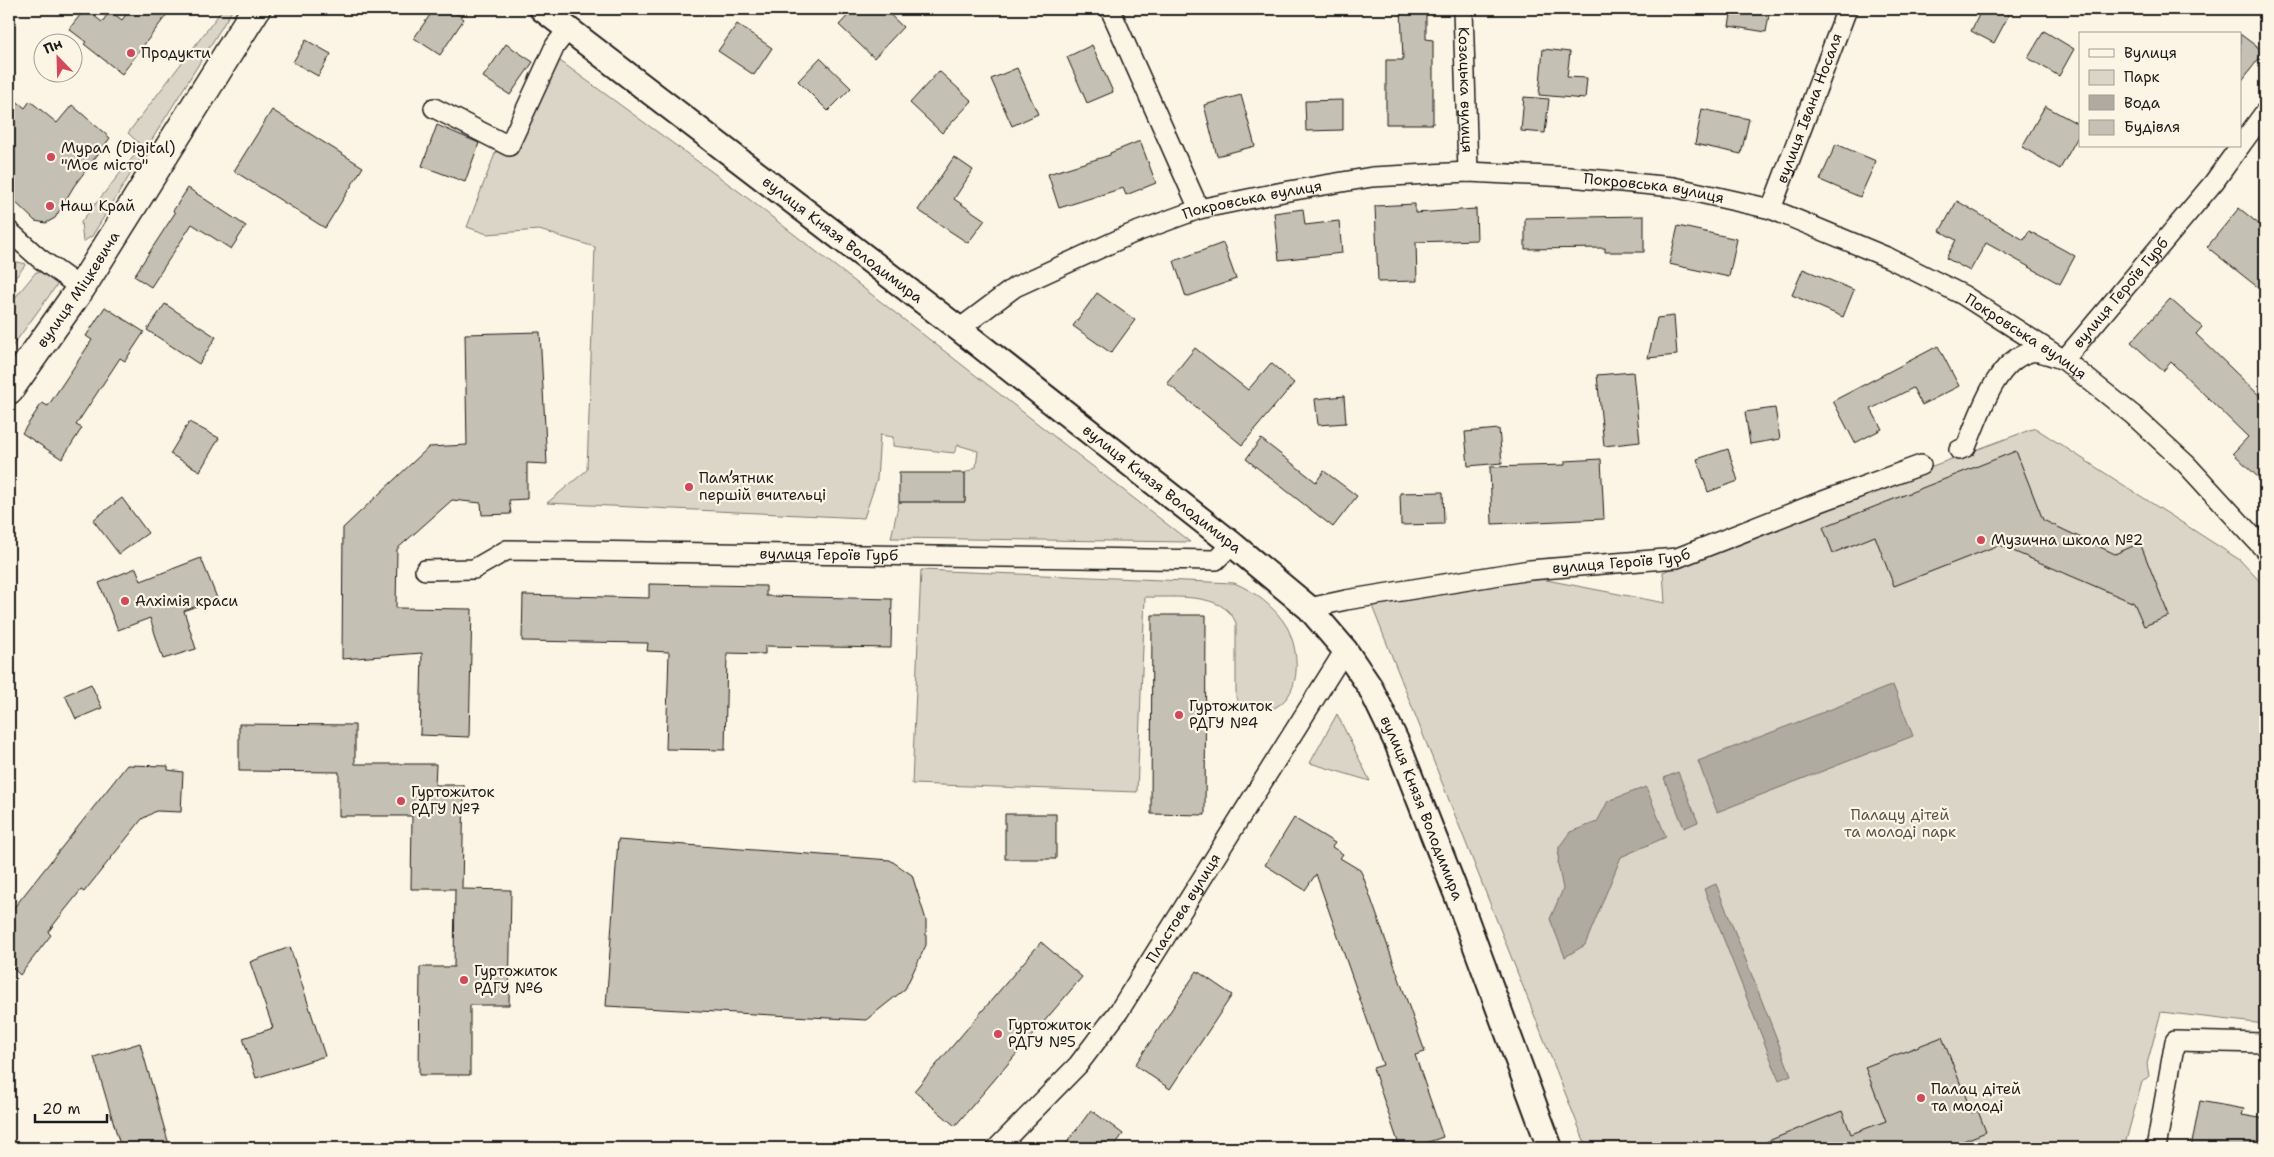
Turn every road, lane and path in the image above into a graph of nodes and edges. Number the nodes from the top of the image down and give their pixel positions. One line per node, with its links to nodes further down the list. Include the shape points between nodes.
1 (256, 9): 15 (main road, вулиця Міцкевича)
2 (542, 9): 6 (street, вулиця Князя Володимира)
3 (1110, 9): 12 (street)
4 (1463, 9): 11 (street, Козацька вулиця)
5 (1848, 9): 13 (street, вулиця Івана Носаля)
6 (568, 29): 7 (street, via 555,46 509,146); 16 (street, вулиця Князя Володимира)
7 (434, 108)
8 (2265, 112): 9 (street, вулиця Героїв Гурб)
9 (2242, 143)
10 (2239, 148): 17 (street, вулиця Героїв Гурб, via 2214,182)
11 (1468, 172): 12 (street, Покровська вулиця, via 1372,177); 13 (street, Покровська вулиця, via 1570,177 1673,188)
12 (1199, 209): 16 (street, Покровська вулиця, via 1131,234 1015,288)
13 (1771, 209): 17 (street, Покровська вулиця, via 1889,258 1963,295)
14 (9, 231): 15 (street, via 39,258)
15 (81, 288): 18 (main road, вулиця Міцкевича)
16 (959, 329): 21 (street, вулиця Князя Володимира)
17 (2064, 360): 19 (street, вулиця Героїв Гурб, via 2032,351 2014,359 1994,381 1966,447); 22 (street, Покровська вулиця, via 2187,465)
18 (9, 390)
19 (1959, 450)
20 (1921, 465): 24 (street, вулиця Героїв Гурб, via 1677,558 1530,570)
21 (1232, 544): 23 (street, вулиця Героїв Гурб, via 1216,560 507,550 474,569); 24 (street, вулиця Князя Володимира)
22 (2265, 550)
23 (425, 570)
24 (1309, 608): 25 (street, вулиця Князя Володимира)
25 (1345, 650): 27 (street, Пластова вулиця, via 1118,1011 1078,1065); 28 (street, вулиця Князя Володимира, via 1370,687 1397,743 1462,907)
26 (2265, 1043): 29 (street, via 2175,1041)
27 (997, 1148)
28 (1550, 1148)
29 (2156, 1148)

